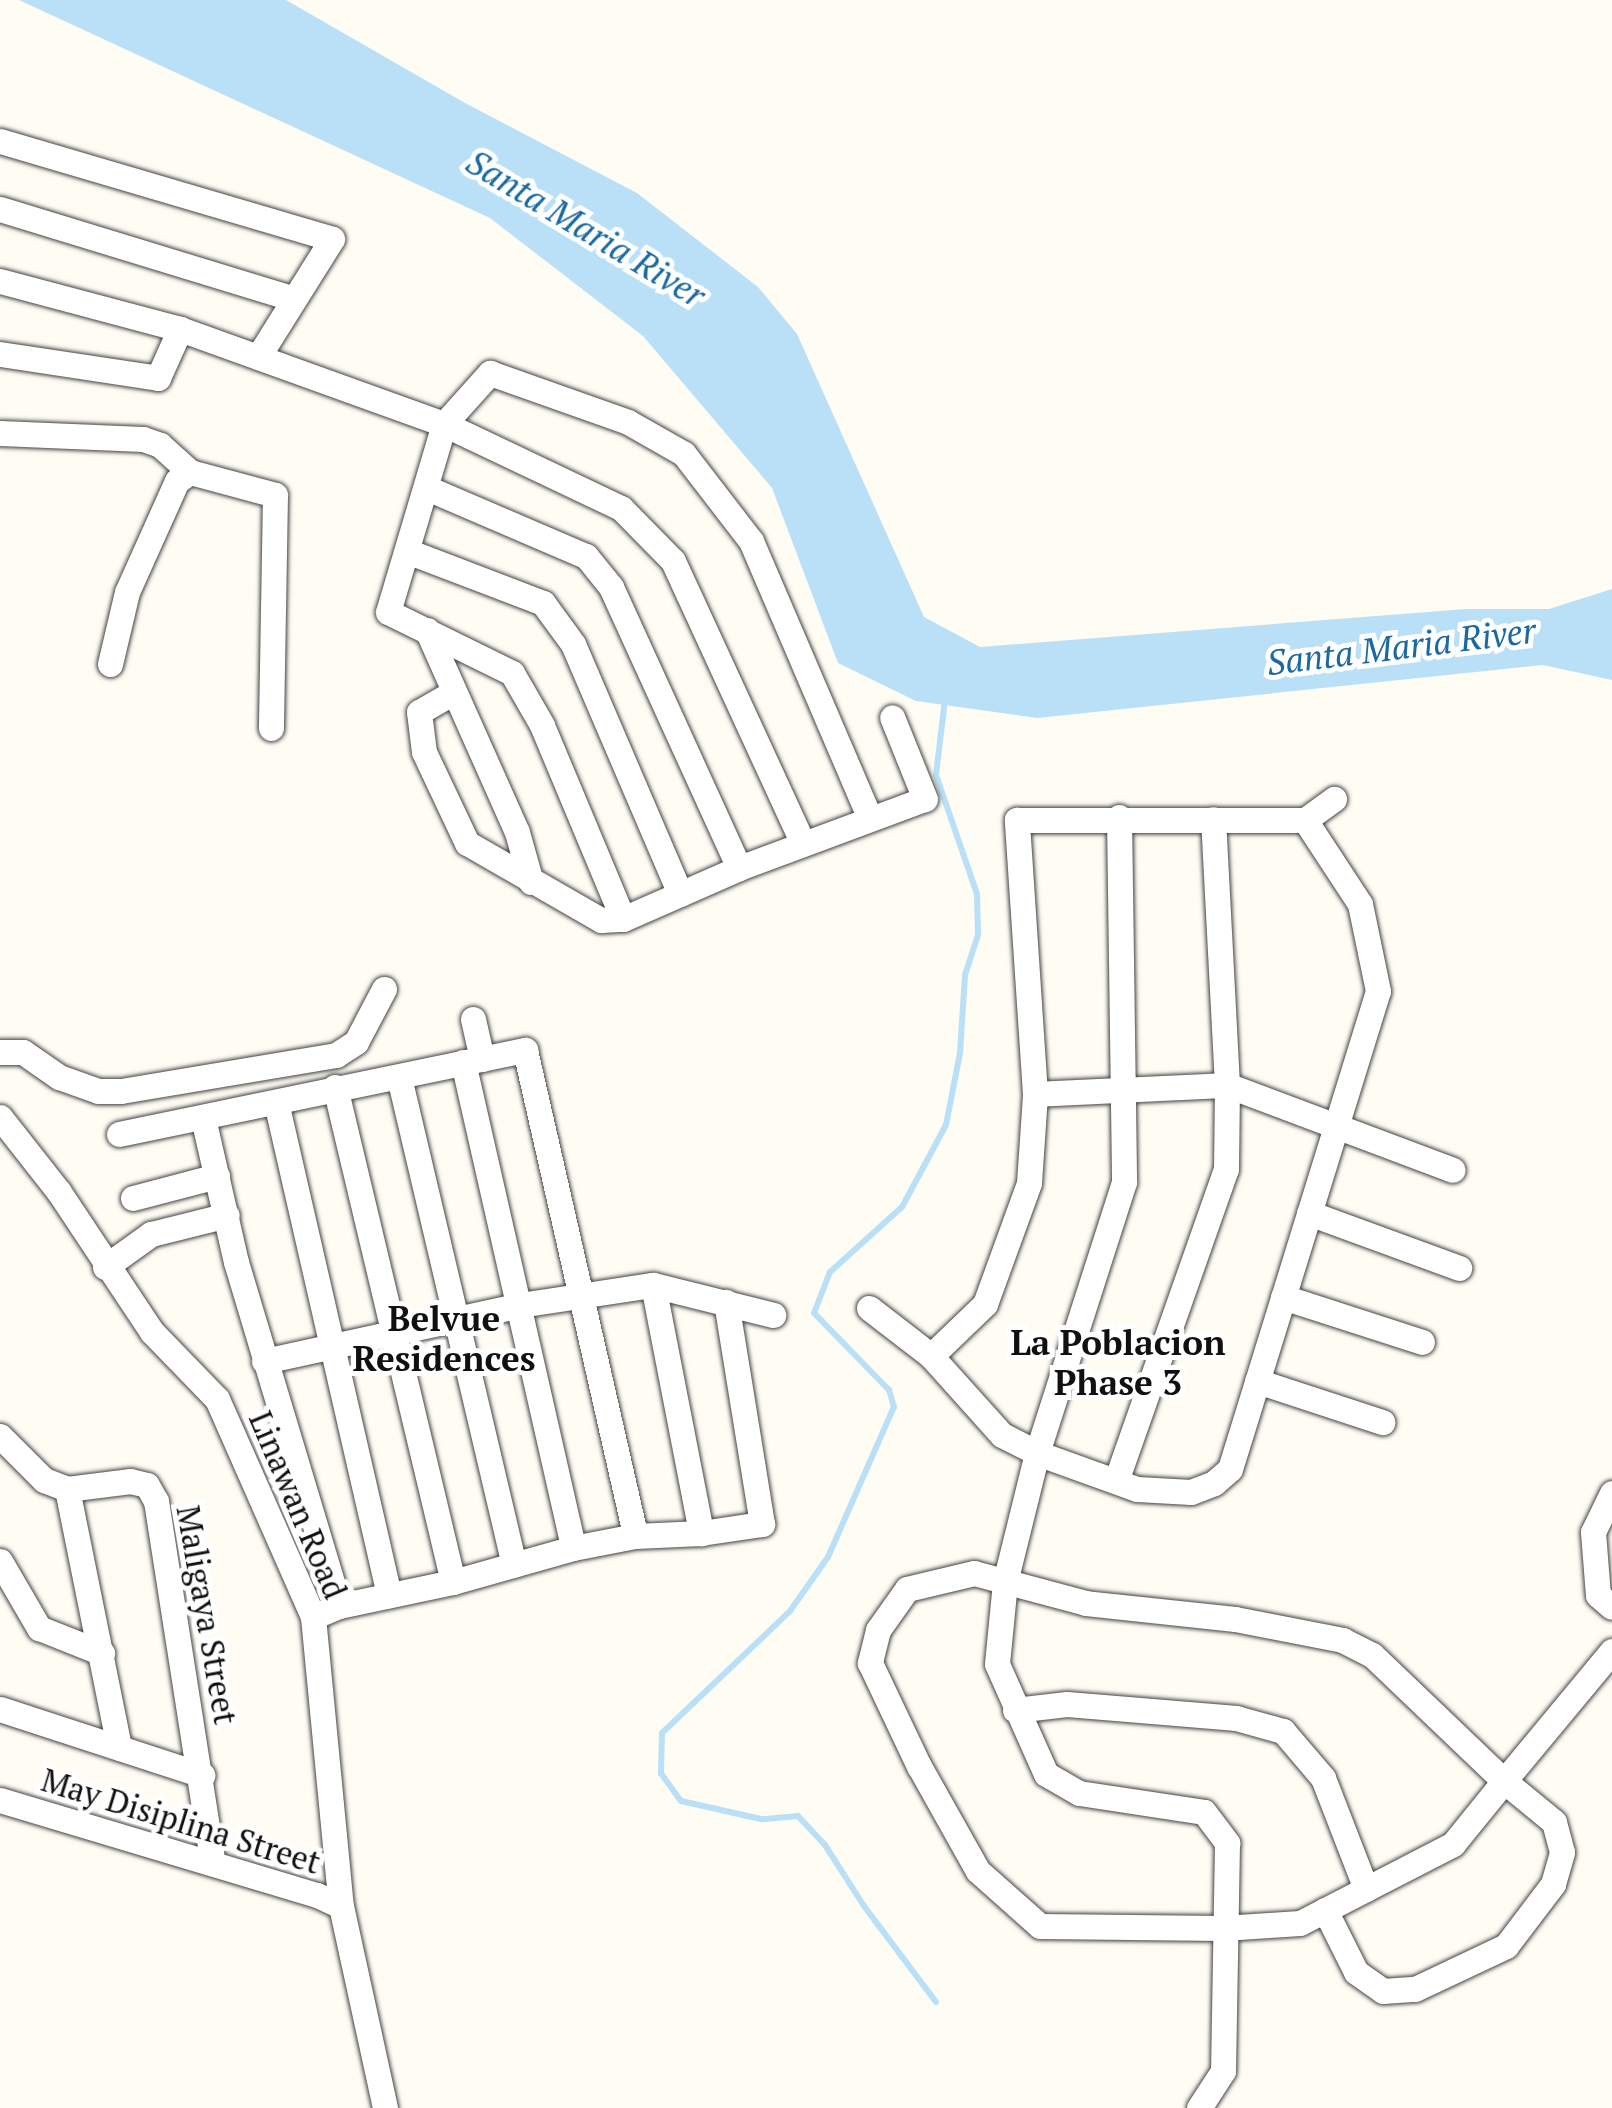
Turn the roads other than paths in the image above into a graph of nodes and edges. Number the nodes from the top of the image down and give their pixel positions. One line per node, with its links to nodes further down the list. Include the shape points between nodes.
1 (0, 141): 4 (street, via 332,239)
2 (0, 209): 4 (street)
3 (0, 281): 5 (street)
4 (294, 299): 7 (street)
5 (180, 329): 6 (street, via 158,378); 7 (street)
6 (0, 354)
7 (258, 357): 8 (street)
8 (444, 424): 11 (street); 20 (street, via 490,373 628,422 684,454 750,541); 23 (street, via 621,508 673,561)
9 (0, 433): 10 (street, via 144,438)
10 (190, 472): 14 (street, via 178,481 127,592); 17 (street, via 274,495)
11 (427, 488): 12 (street); 24 (street, via 586,556 611,587)
12 (407, 551): 13 (street, via 388,612); 26 (street, via 543,604 573,644)
13 (427, 630): 15 (street); 27 (street, via 512,674 542,725)
14 (110, 664)
15 (452, 693): 25 (street, via 518,832); 25 (street, via 418,712 424,752 467,844)
16 (892, 717): 20 (street, via 925,800)
17 (271, 728)
18 (1334, 799): 22 (street)
19 (1119, 817): 21 (street); 35 (street); 36 (street, via 1017,820)
20 (870, 818): 23 (street)
21 (1213, 819): 22 (street); 33 (street)
22 (1304, 820): 40 (street, via 1360,904 1378,991)
23 (803, 844): 24 (street)
24 (739, 868): 26 (street)
25 (531, 882): 27 (street, via 601,920)
26 (680, 894): 27 (street)
27 (623, 919)
28 (384, 989): 30 (street, via 356,1042 336,1054 141,1087 98,1091 59,1077 23,1052)
29 (473, 1019): 31 (street)
30 (0, 1052)
31 (472, 1061): 32 (street); 50 (street, via 525,1050); 53 (street)
32 (399, 1077): 34 (street); 56 (street)
33 (1227, 1085): 35 (street); 40 (street); 66 (street, via 1226,1169)
34 (335, 1087): 37 (street); 57 (street)
35 (1124, 1091): 36 (street); 65 (street, via 1124,1182)
36 (1035, 1094): 60 (street, via 1028,1183 985,1304)
37 (276, 1102): 39 (street); 59 (street)
38 (0, 1117): 47 (street, Linawan Road, via 59,1192)
39 (203, 1118): 41 (street); 43 (street)
40 (1336, 1127): 42 (street); 45 (street)
41 (120, 1134)
42 (1453, 1170)
43 (217, 1176): 44 (street); 46 (street)
44 (133, 1198)
45 (1309, 1213): 48 (street); 51 (street)
46 (227, 1214): 47 (street, via 151,1234); 61 (street)
47 (105, 1267): 79 (street, Linawan Road, via 152,1332 217,1399)
48 (1459, 1268)
49 (653, 1285): 50 (street); 52 (street); 69 (street)
50 (582, 1294): 53 (street); 70 (street)
51 (1284, 1296): 58 (street); 62 (street)
52 (726, 1302): 55 (street); 69 (street, via 762,1524)
53 (520, 1305): 56 (street); 71 (street)
54 (870, 1308): 60 (street)
55 (773, 1315)
56 (454, 1318): 57 (street); 73 (street)
57 (393, 1332): 59 (street); 74 (street)
58 (1422, 1342)
59 (330, 1345): 61 (street); 76 (street)
60 (930, 1356): 65 (street, via 1002,1435)
61 (264, 1361): 77 (street)
62 (1257, 1381): 63 (street); 66 (street, via 1230,1468 1214,1484 1191,1492)
63 (1382, 1422)
64 (0, 1436): 67 (street, via 44,1480)
65 (1037, 1453): 66 (street); 75 (street)
66 (1116, 1481)
67 (67, 1488): 81 (street); 85 (street, Maligaya Street, via 130,1480 147,1486 156,1501)
68 (1612, 1493): 78 (street, via 1593,1532 1598,1595)
69 (701, 1533): 70 (street)
70 (635, 1536): 71 (street)
71 (572, 1548): 73 (street)
72 (0, 1562): 81 (street, via 40,1628)
73 (514, 1566): 74 (street)
74 (453, 1582): 76 (street)
75 (1005, 1582): 83 (street, via 997,1664); 86 (street, via 1086,1603 1343,1640 1372,1655); 92 (street, via 974,1574 907,1589 878,1630 870,1662 978,1872 1040,1926)
76 (388, 1595): 77 (street)
77 (339, 1606): 79 (street)
78 (1612, 1607)
79 (313, 1617): 90 (street, Linawan Road)
80 (1612, 1651): 86 (street)
81 (102, 1652): 84 (street)
82 (0, 1709): 84 (street)
83 (1015, 1710): 89 (street, via 1067,1704 1236,1718 1283,1731 1324,1778); 92 (street, via 1046,1774 1079,1793 1204,1812 1227,1843)
84 (119, 1748): 85 (street)
85 (202, 1774): 88 (street, Maligaya Street)
86 (1504, 1782): 89 (street, via 1453,1844); 91 (street, via 1554,1822 1562,1852 1552,1884 1506,1946 1415,1989 1383,1991 1356,1972)
87 (0, 1800): 88 (street, May Disiplina Street)
88 (213, 1863): 90 (street, May Disiplina Street)
89 (1366, 1889): 91 (street)
90 (341, 1906): 93 (street, Linawan Road)
91 (1325, 1910): 92 (street, via 1300,1923)
92 (1223, 1928): 94 (street, via 1223,2071)
93 (385, 2108)
94 (1198, 2108)

